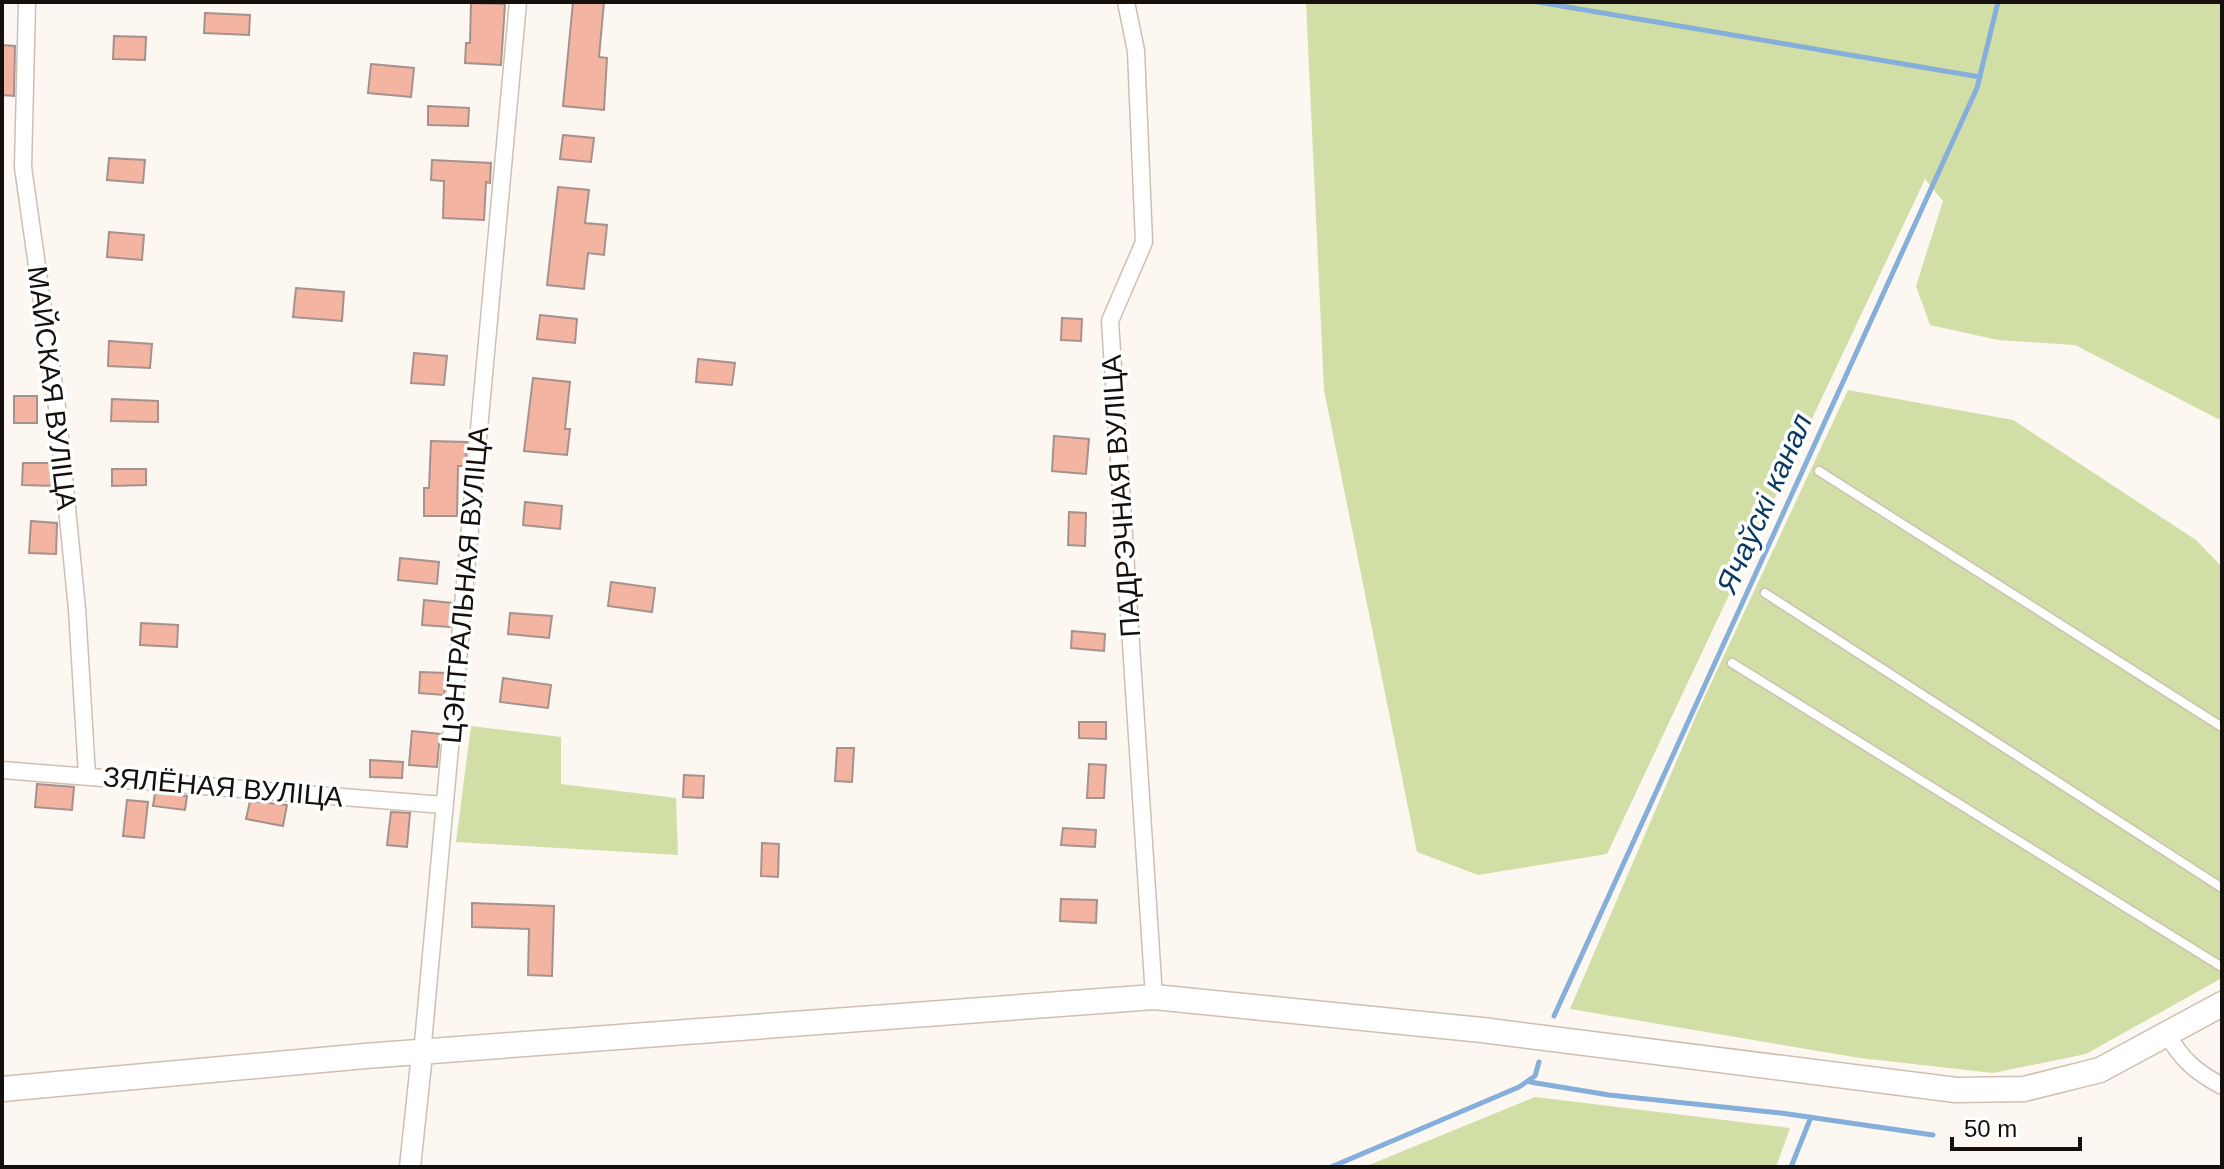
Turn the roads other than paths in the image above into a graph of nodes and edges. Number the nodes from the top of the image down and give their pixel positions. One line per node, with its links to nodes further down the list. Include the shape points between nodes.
1 (27, 2): 9 (street, МАЙСКАЯ ВУЛІЦА, via 23,167 57,407)
2 (518, 2): 10 (street, ЦЭНТРАЛЬНАЯ ВУЛІЦА)
3 (1126, 2): 13 (street, ПАДРЭЧНАЯ ВУЛІЦА, via 1136,51 1144,242 1110,321)
4 (1819, 471): 7 (lane)
5 (1765, 593): 11 (lane)
6 (1732, 663): 12 (lane)
7 (2222, 727)
8 (2, 770): 9 (street, ЗЯЛЁНАЯ ВУЛІЦА)
9 (87, 775): 10 (street, ЗЯЛЁНАЯ ВУЛІЦА)
10 (444, 805): 16 (street, ЦЭНТРАЛЬНАЯ ВУЛІЦА)
11 (2222, 888)
12 (2222, 967)
13 (1154, 997): 15 (main road, via 1496,1031 1956,1090 2024,1089 2062,1082 2100,1070); 16 (main road)
14 (2222, 1004): 15 (main road)
15 (2167, 1034): 17 (street, via 2196,1072)
16 (422, 1054): 18 (main road); 19 (street, ЦЭНТРАЛЬНАЯ ВУЛІЦА)
17 (2222, 1086)
18 (2, 1089)
19 (410, 1167)

